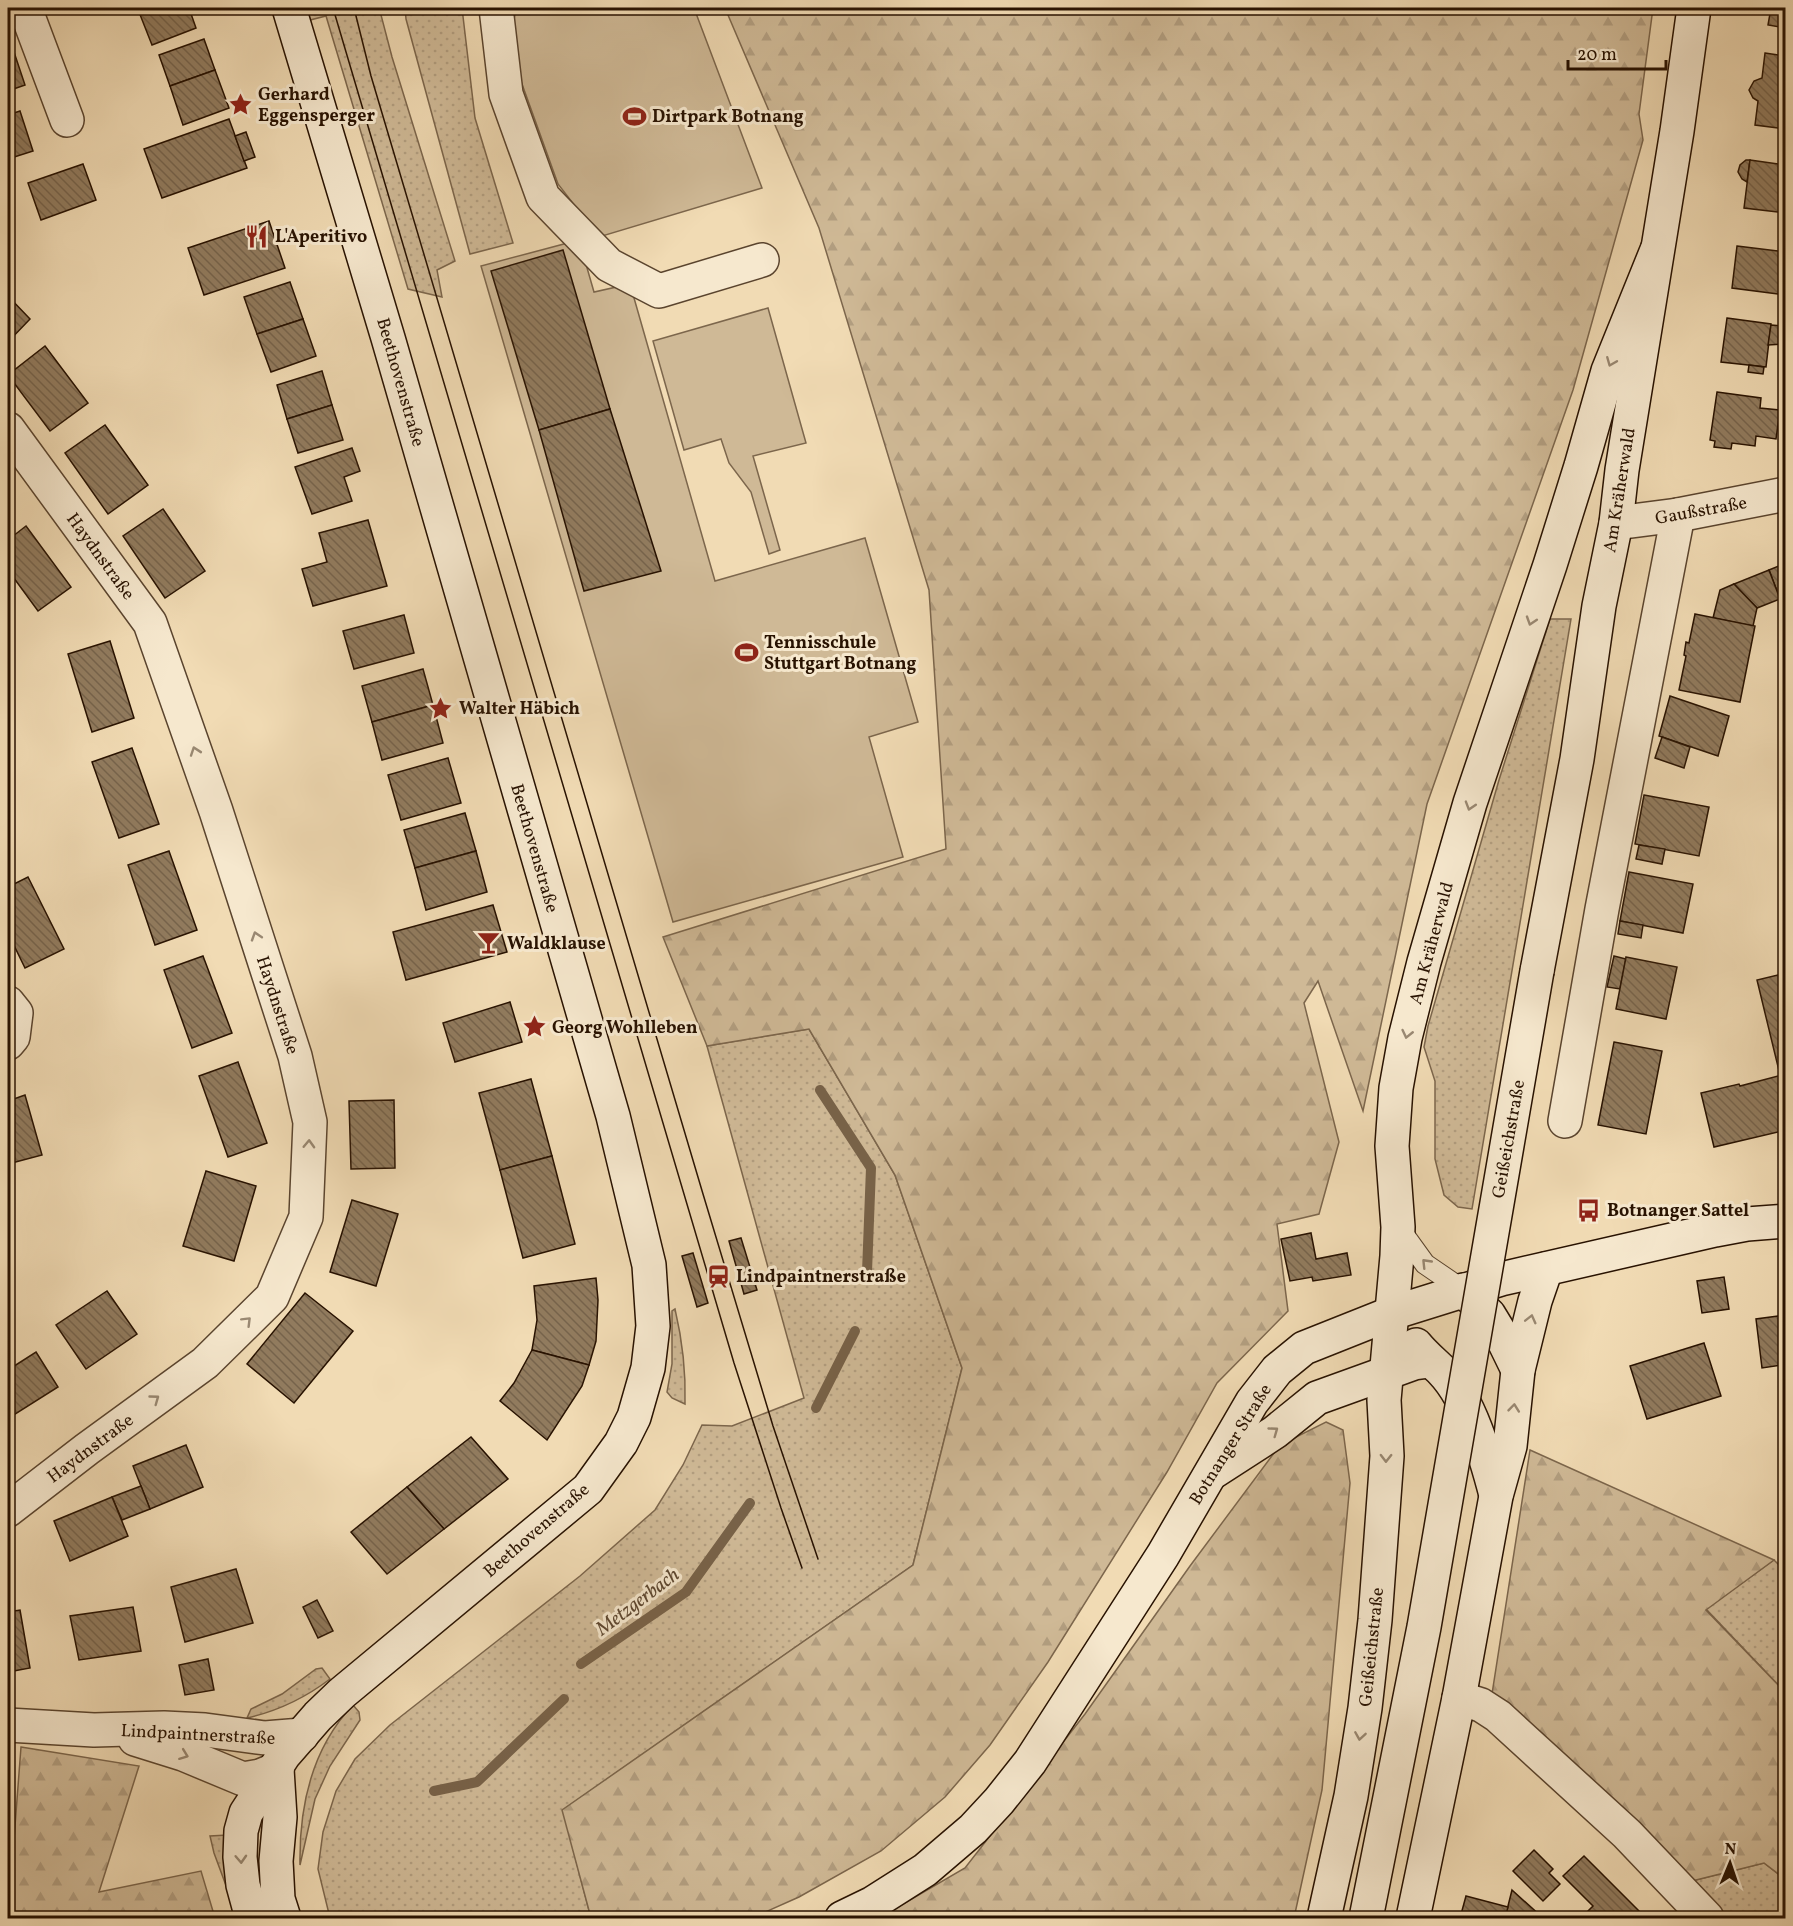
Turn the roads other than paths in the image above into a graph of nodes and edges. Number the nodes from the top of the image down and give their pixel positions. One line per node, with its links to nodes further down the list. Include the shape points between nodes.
1 (25, 8): 5 (main road)
2 (289, 8): 32 (main road, Beethovenstraße, via 613,1116 649,1265 653,1326 648,1368 634,1417 621,1443 588,1489 342,1693)
3 (496, 8): 7 (main road, via 506,94 543,197 609,265 659,291)
4 (1694, 8): 6 (main road, Am Kräherwald)
5 (67, 120)
6 (1657, 250): 11 (main road, Am Kräherwald); 12 (main road, Am Kräherwald, one-way to 12, via 1608,371)
7 (762, 260)
8 (8, 429): 28 (main road, Haydnstraße, one-way to 8, via 205,1363 272,1297 306,1217 310,1122 295,1056 150,623)
9 (1785, 494): 10 (main road, Gaußstraße)
10 (1678, 515): 11 (main road, Gaußstraße); 16 (main road)
11 (1616, 523): 12 (main road, via 1585,530); 13 (main road, Am Kräherwald)
12 (1550, 565): 18 (main road, Am Kräherwald, one-way to 18, via 1470,803 1406,1038 1396,1088 1392,1146)
13 (1538, 971): 39 (main road, Geißeichstraße, bridge, via 1424,1628)
14 (12, 1008): 15 (main road, via 13,1037)
15 (8, 1044)
16 (1565, 1121)
17 (1785, 1221): 19 (main road, Botnanger Straße, via 1714,1230)
18 (1398, 1227): 20 (lane, one-way to 18, via 1425,1264); 22 (main road, Geißeichstraße)
19 (1546, 1269): 20 (main road, Botnanger Straße); 24 (main road, one-way to 19)
20 (1462, 1290): 21 (main road, Botnanger Straße); 24 (main road, via 1489,1315)
21 (1424, 1303): 22 (main road, Botnanger Straße); 23 (main road)
22 (1392, 1313): 23 (main road); 25 (main road, Geißeichstraße); 26 (main road, Botnanger Straße, via 1304,1348 1277,1370 1252,1402)
23 (1429, 1361): 25 (main road); 27 (main road, via 1459,1394 1485,1452)
24 (1518, 1370): 27 (main road, one-way to 24, via 1510,1446)
25 (1387, 1373): 26 (main road, one-way to 25, via 1275,1432 1317,1398); 38 (main road, Geißeichstraße, one-way to 38, via 1387,1456 1374,1631 1351,1796)
26 (1208, 1476): 37 (main road, Botnanger Straße, via 1163,1555 1030,1762 999,1800 973,1829 925,1870)
27 (1496, 1497): 29 (main road)
28 (8, 1510)
29 (1460, 1698): 40 (main road); 41 (main road, via 1498,1716 1627,1834)
30 (8, 1725): 31 (main road, Lindpaintnerstraße)
31 (94, 1730): 32 (main road, Lindpaintnerstraße, via 164,1728 265,1738); 34 (main road, Lindpaintnerstraße, one-way to 34, via 183,1754)
32 (303, 1735): 33 (main road, Beethovenstraße)
33 (277, 1769): 34 (main road); 36 (main road, via 280,1817 276,1861 278,1899)
34 (246, 1794): 35 (main road, one-way to 35, via 240,1857)
35 (252, 1918)
36 (284, 1918)
37 (842, 1918)
38 (1324, 1918)
39 (1366, 1918)
40 (1413, 1918)
41 (1707, 1918)

